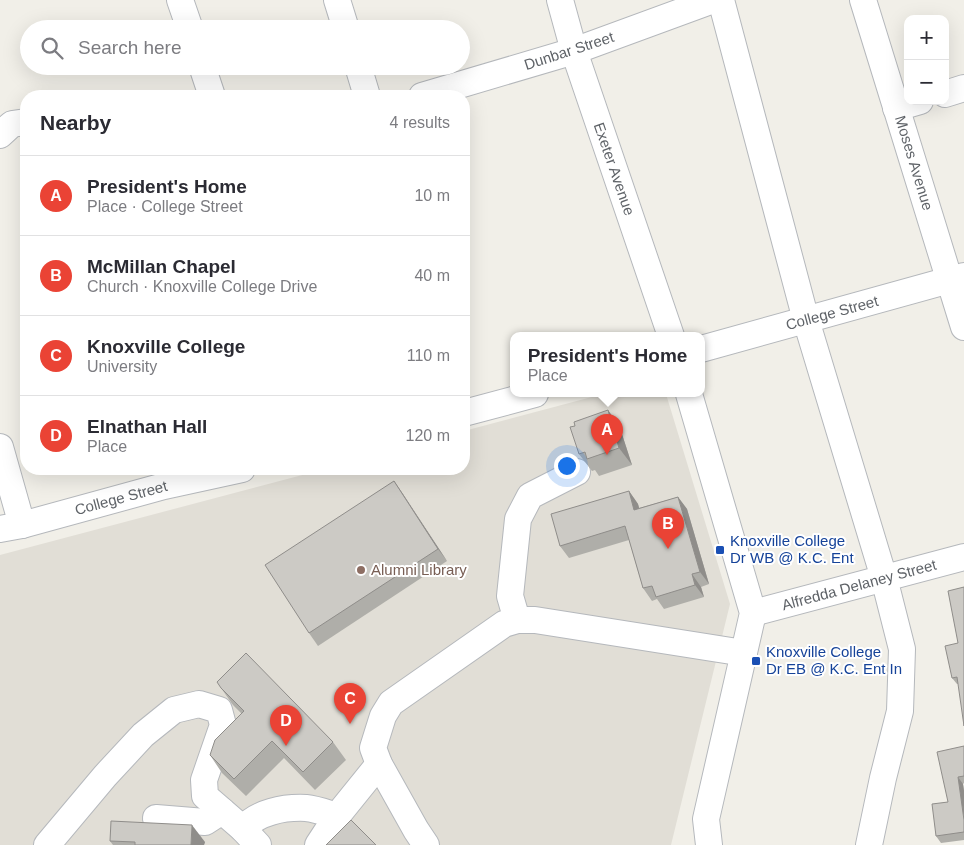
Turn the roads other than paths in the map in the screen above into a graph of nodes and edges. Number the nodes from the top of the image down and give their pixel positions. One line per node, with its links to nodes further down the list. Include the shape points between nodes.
1 (180, 0): 7 (street)
2 (337, 0): 8 (street)
3 (560, 0): 9 (street, Exeter Avenue)
4 (713, 0): 9 (street, Dunbar Street)
5 (721, 0): 22 (street)
6 (862, 0): 17 (street, Moses Avenue)
7 (187, 20)
8 (343, 20)
9 (574, 51): 15 (street, Dunbar Street); 24 (street, Exeter Avenue)
10 (205, 75): 13 (street)
11 (361, 75): 14 (street)
12 (964, 88): 16 (street)
13 (210, 90)
14 (365, 90)
15 (442, 90)
16 (949, 93)
17 (904, 96)
18 (908, 105): 21 (street, Moses Avenue)
19 (20, 123): 20 (street, via 12,124)
20 (0, 135)
21 (957, 278): 22 (street, College Street); 23 (street, Moses Avenue)
22 (806, 320): 25 (street, College Street); 35 (street)
23 (964, 327)
24 (670, 332)
25 (705, 348)
26 (521, 397): 28 (street)
27 (690, 397): 36 (street)
28 (470, 407)
29 (0, 447): 33 (street)
30 (578, 472): 37 (street, via 530,496 518,519 510,596)
31 (188, 475): 32 (street, College Street)
32 (161, 478): 33 (street, College Street)
33 (11, 527)
34 (964, 557): 35 (street, Alfredda Delaney Street)
35 (884, 578): 36 (street, Alfredda Delaney Street); 48 (street, via 902,649 900,711)
36 (753, 613): 38 (street)
37 (517, 620): 38 (street, via 535,620); 39 (street, via 504,624 391,703 383,716 373,748)
38 (744, 653): 47 (street, via 706,819)
39 (379, 764): 41 (street); 46 (street)
40 (222, 811): 42 (street, via 204,822); 43 (street); 44 (street, via 205,796 204,780 223,725 219,710 199,704 174,710 143,735)
41 (337, 816): 43 (street, via 306,808 276,810 250,821); 45 (street)
42 (156, 818)
43 (251, 837)
44 (48, 845)
45 (318, 845)
46 (426, 845)
47 (709, 845)
48 (869, 845)

